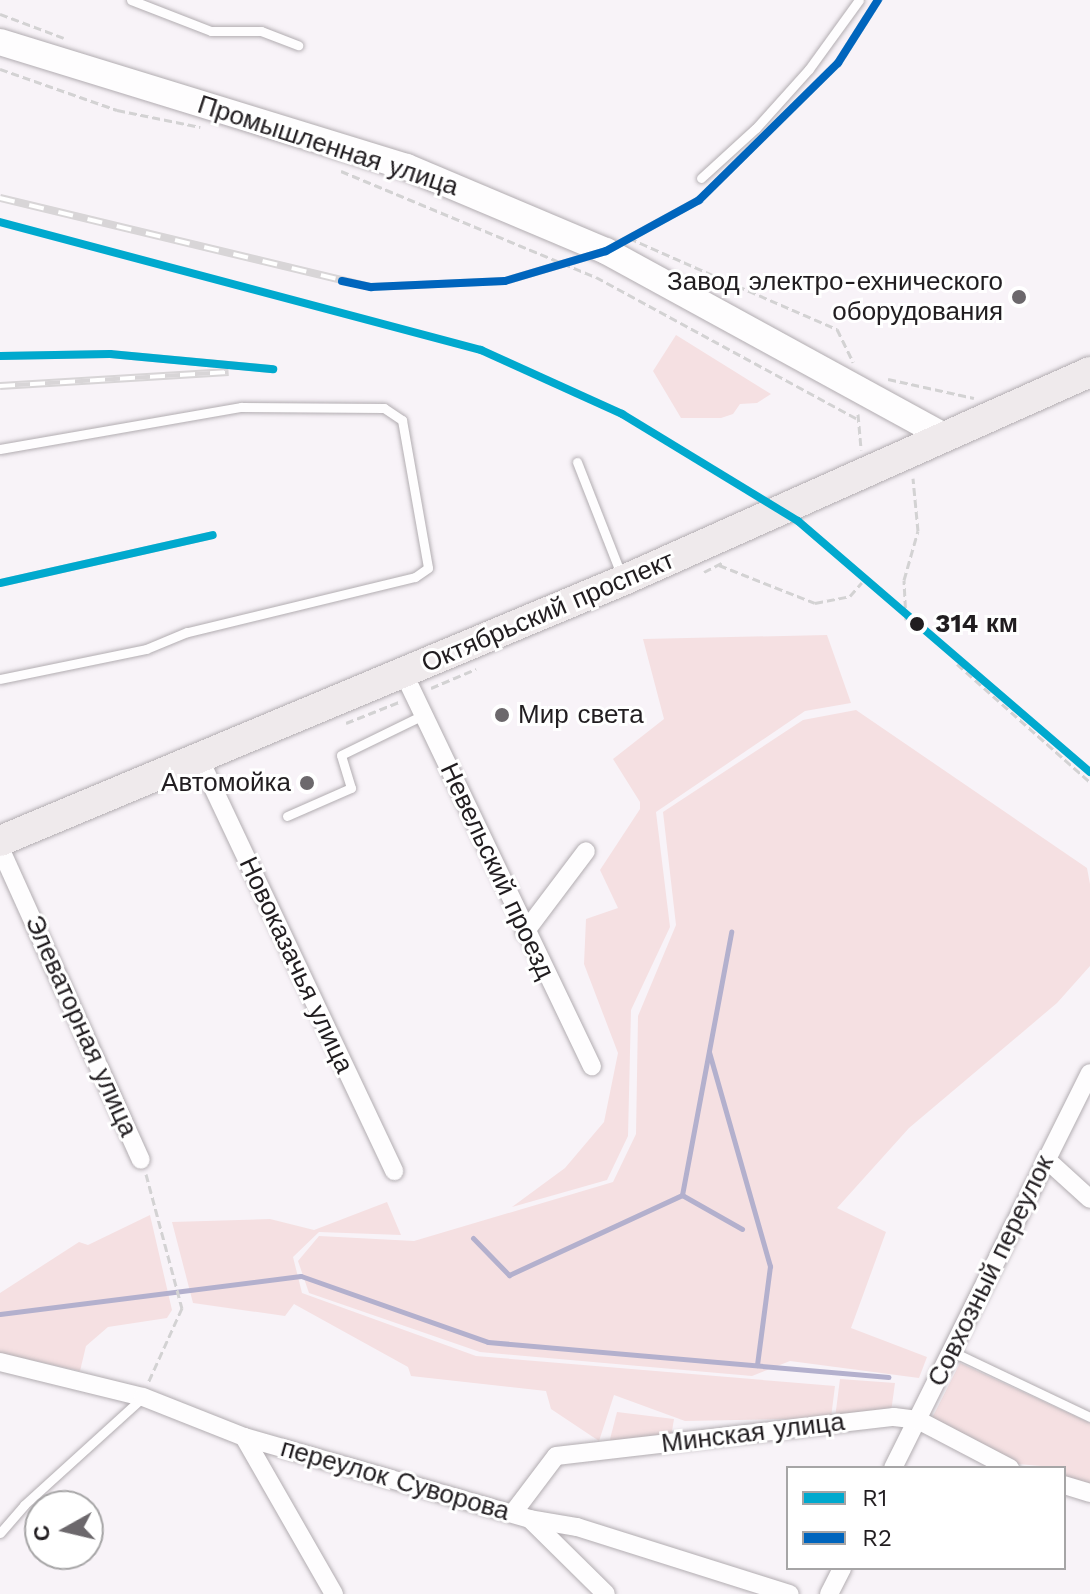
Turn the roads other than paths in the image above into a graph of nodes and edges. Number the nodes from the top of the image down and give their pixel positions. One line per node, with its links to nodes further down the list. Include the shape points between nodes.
1 (131, 0): 4 (lane, via 211,31 261,31)
2 (859, 0): 5 (lane, via 809,69)
3 (0, 42): 7 (main road, Промышленная улица, via 407,167 606,251)
4 (298, 45)
5 (701, 178)
6 (1090, 372): 7 (main road, Октябрьский проспект)
7 (942, 435): 10 (main road, Октябрьский проспект)
8 (0, 449): 12 (lane, via 241,407 384,408 402,420 410,489 428,568 415,577 187,632 146,649)
9 (577, 462): 10 (lane)
10 (624, 580): 11 (main road, Октябрьский проспект)
11 (404, 674): 13 (street, Невельский проезд); 14 (main road, Октябрьский проспект)
12 (0, 679)
13 (423, 715): 15 (lane, via 341,755 351,788); 19 (street, Невельский проезд)
14 (199, 758): 16 (main road, Октябрьский проспект); 24 (street, Новоказачья улица)
15 (287, 816)
16 (0, 841)
17 (0, 848): 23 (street, Элеваторная улица)
18 (586, 851): 19 (street)
19 (525, 932): 20 (street, Невельский проезд)
20 (592, 1066)
21 (1090, 1073): 22 (street, Совхозный переулок)
22 (1046, 1159): 25 (street); 26 (street, Совхозный переулок)
23 (141, 1160)
24 (394, 1171)
25 (1090, 1199)
26 (951, 1351): 29 (lane); 30 (street, Совхозный переулок)
27 (0, 1362): 28 (street, переулок Суворова)
28 (143, 1397): 31 (street, переулок Суворова); 37 (lane)
29 (1090, 1417)
30 (918, 1420): 32 (street, Совхозный переулок); 33 (street, Минская улица); 36 (street, Минская улица, via 894,1417 556,1456)
31 (244, 1437): 36 (street, переулок Суворова); 39 (street)
32 (894, 1466)
33 (1006, 1466)
34 (1066, 1486): 35 (street)
35 (1090, 1493)
36 (522, 1516): 40 (street); 41 (street, переулок Суворова, via 577,1527)
37 (0, 1533)
38 (841, 1570): 42 (street)
39 (334, 1594)
40 (606, 1594)
41 (790, 1594)
42 (829, 1594)

